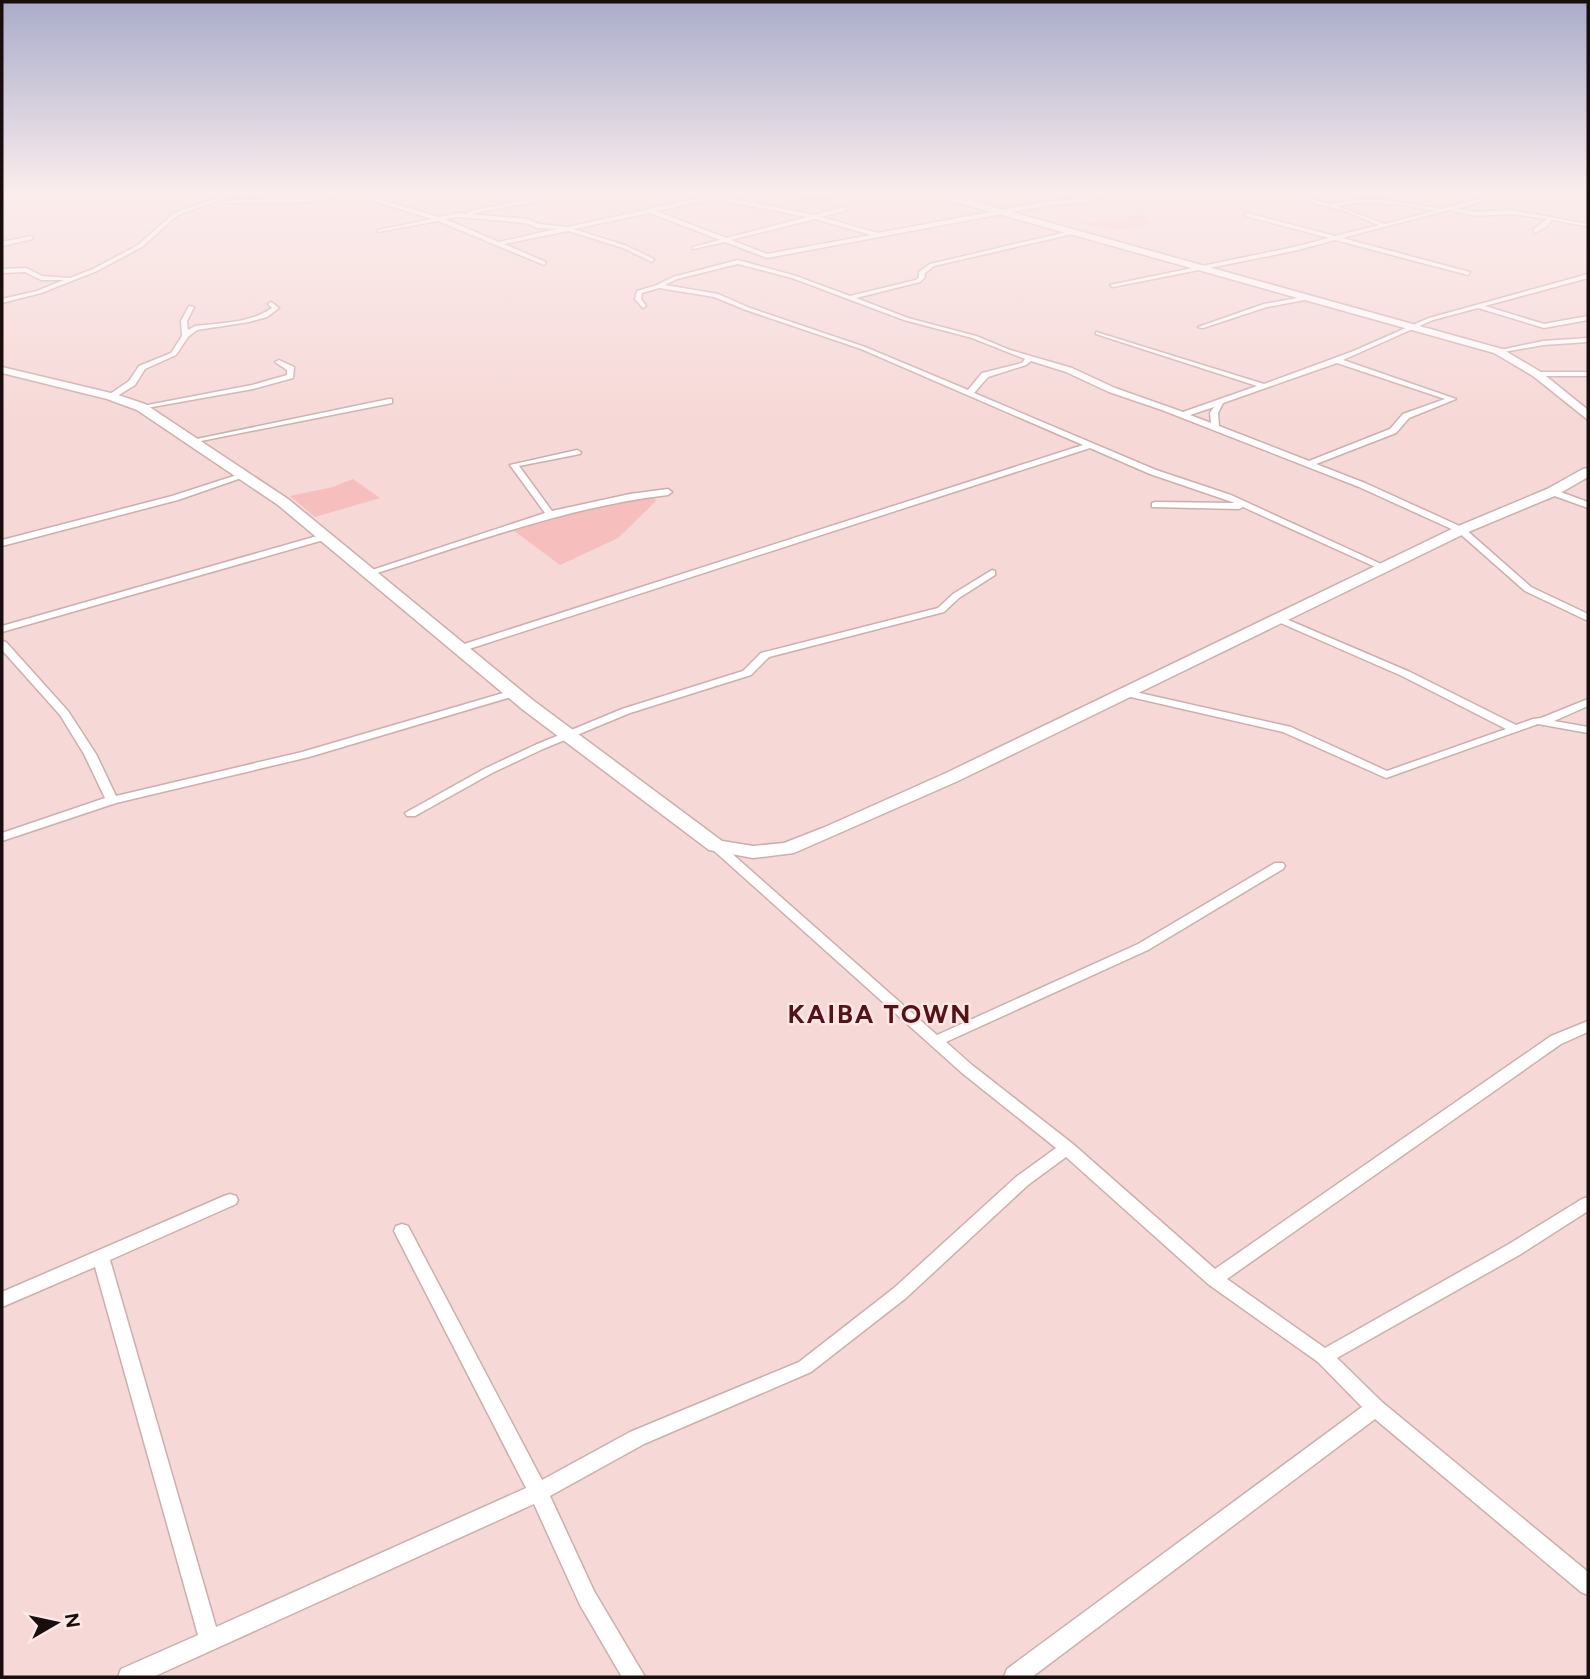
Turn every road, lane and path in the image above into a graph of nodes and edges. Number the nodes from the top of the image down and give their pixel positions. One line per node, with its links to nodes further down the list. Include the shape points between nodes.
1 (29, 271): 11 (street, via 41,278)
2 (89, 271): 11 (street)
3 (701, 271): 13 (street)
4 (768, 271): 14 (street)
5 (923, 271): 14 (street, via 918,281)
6 (1182, 271): 12 (street)
7 (1219, 271): 15 (main road)
8 (1458, 271): 9 (street)
9 (1468, 274)
10 (1588, 276): 19 (street)
11 (75, 278): 16 (street)
12 (1113, 285)
13 (659, 286): 18 (street, via 641,289 638,299); 35 (street, via 716,295 863,348)
14 (852, 297): 28 (street)
15 (1308, 298): 22 (street, via 1266,305); 23 (main road)
16 (2, 301)
17 (271, 304): 25 (street, via 276,308 265,316 205,325)
18 (643, 306)
19 (1478, 306): 21 (street, via 1544,326); 23 (street, via 1431,318)
20 (191, 307): 25 (street, via 184,321)
21 (1588, 318)
22 (1201, 327)
23 (1417, 328): 27 (main road); 29 (street)
24 (1098, 333): 34 (street)
25 (186, 336): 36 (street, via 174,354 142,368 132,383)
26 (1588, 340): 27 (street)
27 (1497, 351): 32 (main road)
28 (1030, 358): 35 (street, via 1024,364 985,374); 40 (street)
29 (1336, 360): 34 (street); 46 (street, via 1453,400 1406,416 1393,430)
30 (279, 362): 39 (street, via 291,369 290,376)
31 (2, 370): 36 (main road)
32 (1538, 374): 33 (street); 41 (main road)
33 (1588, 374)
34 (1264, 386): 38 (street)
35 (970, 394): 44 (street)
36 (111, 396): 39 (main road)
37 (389, 401): 43 (street)
38 (1220, 402): 40 (street); 42 (street, via 1214,412)
39 (141, 407): 43 (main road)
40 (1183, 415): 42 (street)
41 (1588, 416)
42 (1215, 428): 46 (street)
43 (191, 441): 48 (main road)
44 (1091, 445): 53 (street); 65 (street)
45 (577, 452): 54 (street, via 514,465)
46 (1310, 464): 55 (street)
47 (1588, 472): 50 (main road)
48 (243, 475): 56 (main road); 57 (street, via 175,498)
49 (668, 492): 54 (street, via 617,498)
50 (1552, 492): 52 (street); 55 (main road)
51 (1155, 505): 53 (street)
52 (1588, 505)
53 (1245, 506): 58 (street)
54 (551, 516): 59 (street)
55 (1461, 530): 58 (main road); 61 (street, via 1528,589)
56 (324, 537): 59 (main road); 63 (street)
57 (2, 543)
58 (1385, 568): 62 (main road)
59 (371, 572): 65 (main road)
60 (992, 573): 73 (street, via 941,610 765,655 747,673)
61 (1588, 618)
62 (1279, 619): 66 (main road); 71 (street, via 1406,674)
63 (2, 629)
64 (2, 644): 75 (street, via 64,713)
65 (462, 648): 67 (main road)
66 (1122, 692): 71 (street, via 1287,729 1386,775); 78 (main road, via 952,777 787,849 753,852)
67 (514, 693): 73 (main road); 75 (street, via 305,755)
68 (1588, 702): 69 (street)
69 (1544, 721): 70 (street); 71 (street)
70 (1559, 726): 72 (street); 74 (street)
71 (1515, 729)
72 (1588, 730)
73 (569, 734): 76 (street); 78 (main road)
74 (1588, 740)
75 (112, 800): 77 (street)
76 (411, 813)
77 (2, 837)
78 (716, 846): 81 (street)
79 (1279, 866): 81 (street, via 1143,947)
80 (1588, 1026): 87 (street, via 1556,1040)
81 (936, 1041): 82 (street)
82 (1067, 1148): 87 (street); 91 (street, via 1021,1181 900,1293 805,1367 637,1438)
83 (230, 1200): 86 (street)
84 (1588, 1203): 89 (street)
85 (402, 1231): 91 (street)
86 (101, 1258): 88 (street); 93 (street)
87 (1213, 1279): 89 (street)
88 (2, 1300)
89 (1324, 1357): 90 (street)
90 (1375, 1408): 92 (street); 96 (street)
91 (538, 1492): 93 (street); 95 (street, via 587,1598)
92 (1588, 1586)
93 (210, 1640): 94 (street)
94 (129, 1677)
95 (634, 1677)
96 (1015, 1677)

